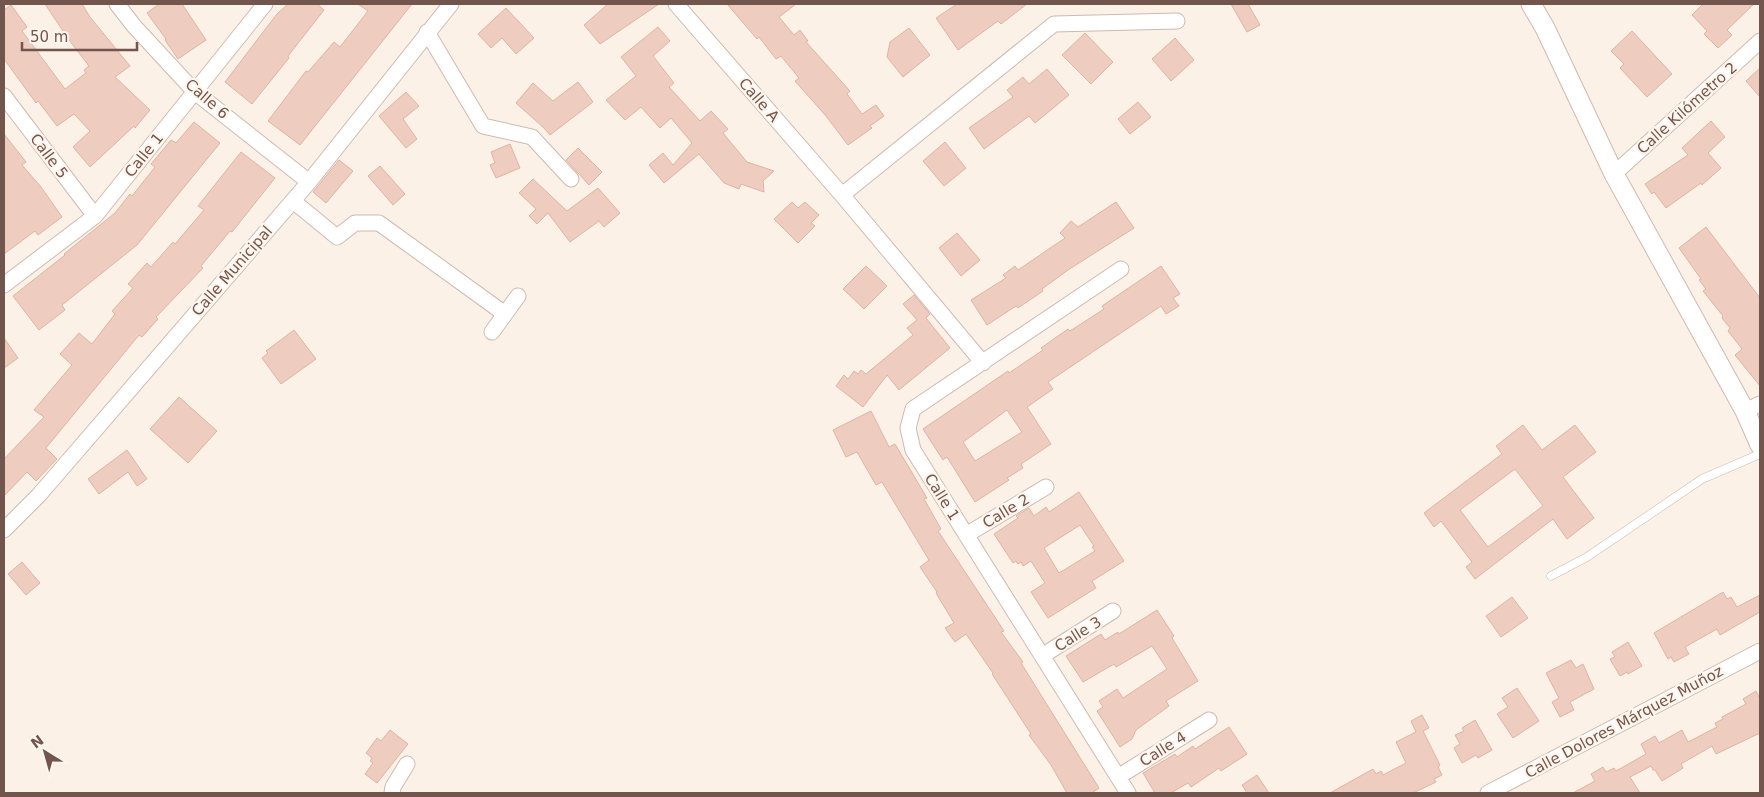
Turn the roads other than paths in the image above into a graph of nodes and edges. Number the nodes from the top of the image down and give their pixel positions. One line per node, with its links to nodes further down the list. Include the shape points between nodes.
1 (117, 4): 9 (street, Calle 6)
2 (265, 4): 9 (street, Calle 1)
3 (451, 4): 7 (street, Calle Municipal)
4 (676, 4): 14 (street, Calle A)
5 (1531, 4): 11 (street)
6 (1177, 21): 14 (street, via 1054,24)
7 (427, 32): 12 (street, via 483,126 532,137); 13 (street, Calle Municipal)
8 (1760, 41): 11 (street, Calle Kilómetro 2)
9 (195, 92): 13 (street, Calle 6); 16 (street, Calle 1)
10 (4, 96): 16 (street, Calle 5)
11 (1614, 174): 23 (street)
12 (571, 179)
13 (309, 182): 15 (street, Calle Municipal)
14 (842, 195): 22 (street, Calle A)
15 (292, 201): 20 (street, via 337,237 355,224 379,223); 27 (street, Calle Municipal, via 39,495)
16 (95, 216): 18 (street, Calle 1)
17 (1121, 269): 22 (street, Calle 1)
18 (4, 285)
19 (518, 296): 20 (street)
20 (505, 314): 21 (street)
21 (492, 332)
22 (982, 362): 28 (street, Calle 1, via 913,409 908,428 913,450)
23 (1753, 407): 24 (street)
24 (1760, 445)
25 (1760, 454): 29 (lane, via 1702,479 1587,557)
26 (1046, 487): 28 (street, Calle 2)
27 (4, 530)
28 (966, 535): 32 (street, Calle 1)
29 (1551, 576)
30 (1113, 611): 32 (street, Calle 3)
31 (1760, 651): 38 (street, Calle Dolores Márquez Muñoz)
32 (1042, 656): 35 (street, Calle 1)
33 (1209, 720): 35 (street, Calle 4)
34 (407, 764): 36 (street)
35 (1118, 777): 37 (street, Calle 1)
36 (392, 793)
37 (1128, 793)
38 (1488, 793)

